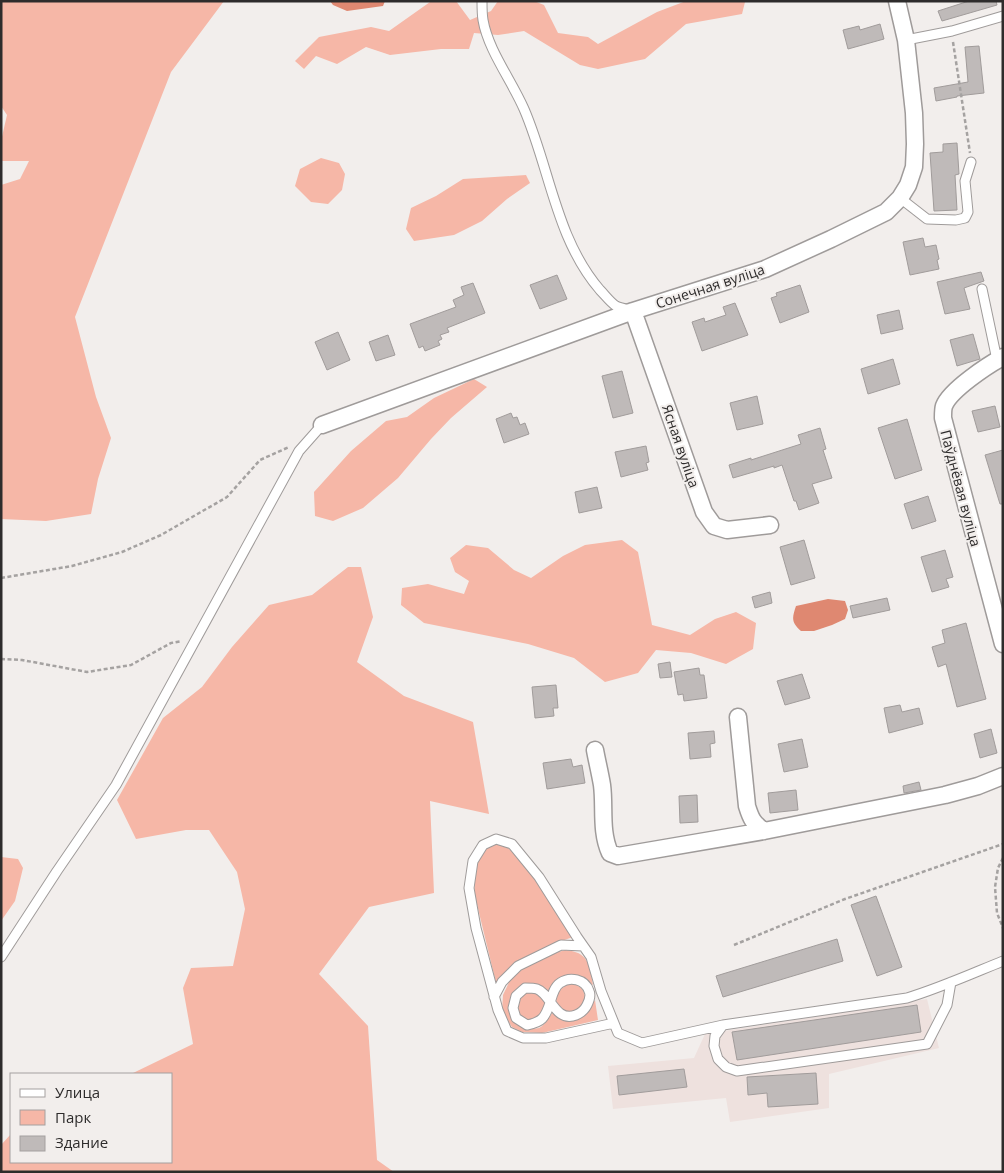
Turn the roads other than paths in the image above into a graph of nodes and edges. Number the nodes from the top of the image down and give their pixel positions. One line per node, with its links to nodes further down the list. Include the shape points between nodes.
1 (482, 1): 8 (lane, via 488,38 524,110 572,244 590,278 604,294 617,306)
2 (897, 1): 4 (street, Сонечная вуліца)
3 (1003, 16): 4 (lane)
4 (906, 40): 6 (street, Сонечная вуліца, via 915,144 914,167)
5 (971, 162): 6 (lane, via 965,181 968,212 965,218 927,219)
6 (900, 198): 8 (street, Сонечная вуліца, via 886,212 764,269)
7 (982, 289): 9 (lane)
8 (633, 311): 10 (street, Сонечная вуліца); 11 (street, Ясная вуліца, via 704,512 714,526 727,530)
9 (1000, 358): 12 (street, Паўднёвая вуліца, via 956,389 944,406 943,418)
10 (322, 425): 18 (lane, via 300,451 116,785)
11 (770, 525)
12 (1003, 644)
13 (738, 717): 16 (street, via 747,806 754,824)
14 (595, 750): 16 (street, via 602,786 606,845 618,856)
15 (1003, 776): 16 (street, via 945,795)
16 (764, 831)
17 (583, 946): 21 (lane, via 591,957); 23 (lane, via 561,945 518,966 502,982); 23 (lane, via 539,877 512,844 496,839 483,845 473,861 469,888)
18 (1, 957)
19 (1003, 961): 20 (lane)
20 (951, 982): 26 (lane, via 907,998); 26 (lane, via 947,1005 927,1044 737,1070 726,1067 718,1059 714,1046 715,1036)
21 (601, 991): 22 (lane); 25 (lane)
22 (590, 993): 24 (lane, via 582,1013 571,1017 560,1014); 24 (lane, via 579,980 567,980 552,993)
23 (494, 997): 25 (lane, via 507,1031 523,1038 546,1038)
24 (550, 1003): 24 (lane, via 546,1015 527,1025 516,1018 513,1008 516,996 525,988 545,994)
25 (614, 1023): 26 (lane, via 618,1033 642,1044)
26 (723, 1024)

